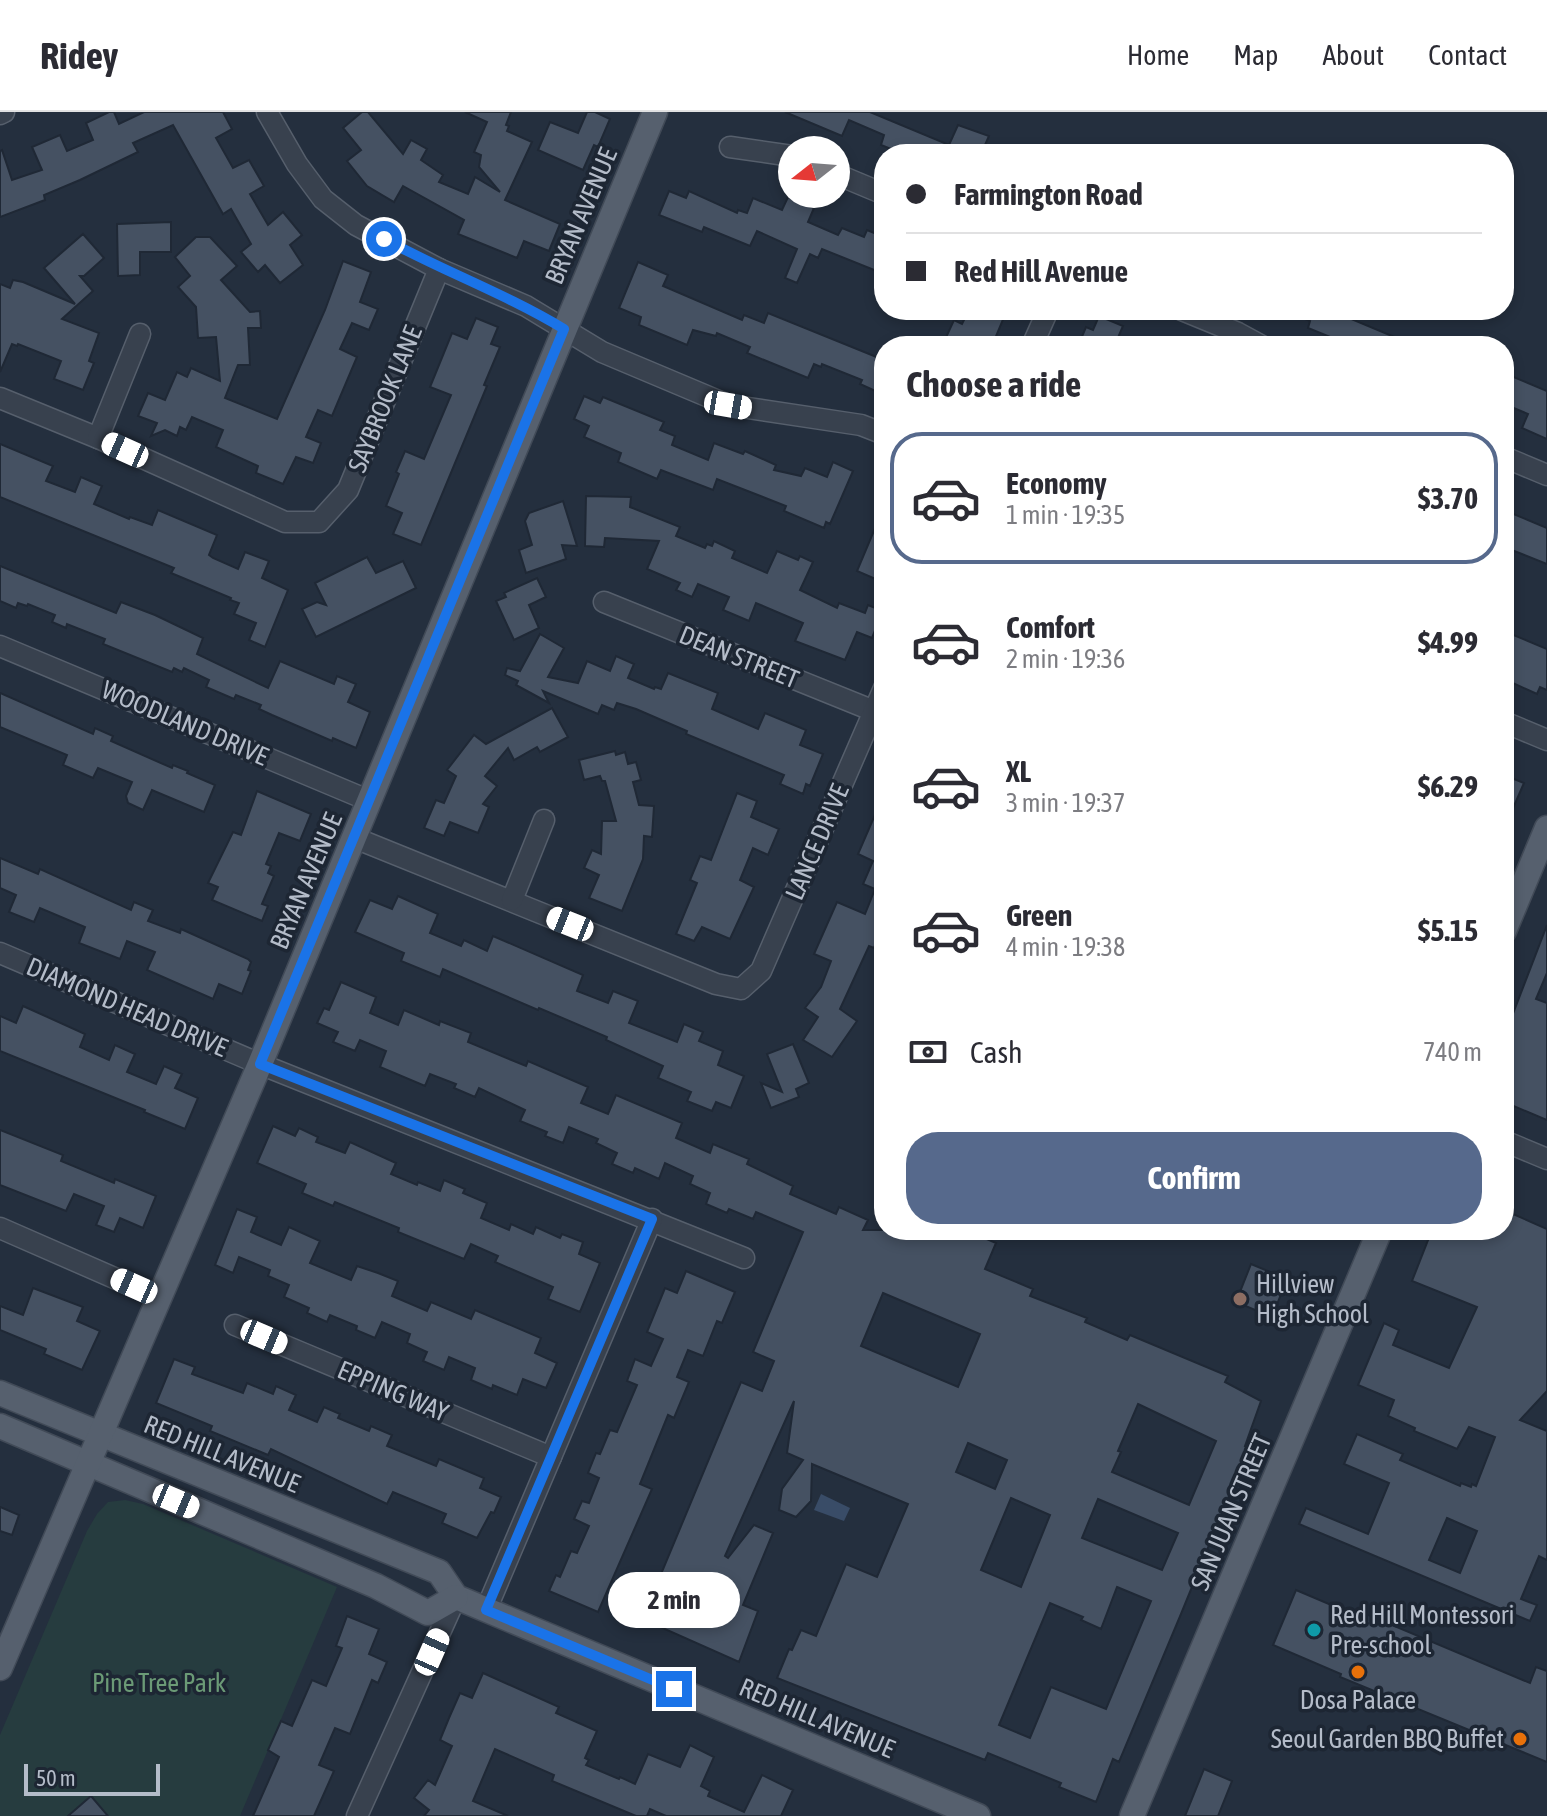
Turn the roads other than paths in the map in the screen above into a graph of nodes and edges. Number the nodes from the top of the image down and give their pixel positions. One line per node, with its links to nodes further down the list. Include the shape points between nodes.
1 (267, 112): 7 (street, via 323,199 356,225)
2 (655, 112): 9 (main road, BRYAN AVENUE)
3 (730, 147): 4 (street)
4 (778, 154)
5 (850, 180): 6 (street)
6 (874, 190)
7 (439, 269): 9 (street, via 526,306); 14 (street, SAYBROOK LANE, via 348,490 319,522 285,522)
8 (1206, 320): 11 (street)
9 (564, 329): 13 (street, via 602,352 728,405); 22 (main road, BRYAN AVENUE)
10 (140, 334): 14 (street)
11 (1244, 336)
12 (0, 398): 14 (street)
13 (874, 430)
14 (98, 438)
15 (1514, 461): 16 (street)
16 (1547, 475)
17 (604, 602): 19 (street, DEAN STREET)
18 (0, 646): 22 (street, WOODLAND DRIVE)
19 (874, 711): 26 (street, LANCE DRIVE, via 761,971 741,989 716,984)
20 (1514, 726): 21 (street)
21 (1547, 740)
22 (370, 801): 25 (main road, BRYAN AVENUE)
23 (544, 820): 26 (street)
24 (1547, 828): 27 (main road)
25 (355, 838): 26 (street); 29 (main road, BRYAN AVENUE)
26 (512, 900)
27 (1514, 907)
28 (0, 953): 29 (street, DIAMOND HEAD DRIVE)
29 (260, 1064): 32 (street, DIAMOND HEAD DRIVE); 36 (main road, BRYAN AVENUE)
30 (1514, 1145): 31 (street)
31 (1547, 1159)
32 (652, 1219): 35 (street, DIAMOND HEAD DRIVE); 41 (street)
33 (0, 1228): 36 (street)
34 (1376, 1240): 48 (main road, SAN JUAN STREET)
35 (744, 1258)
36 (160, 1298): 40 (main road, BRYAN AVENUE)
37 (235, 1325): 41 (street, EPPING WAY)
38 (0, 1393): 40 (main road, RED HILL AVENUE)
39 (0, 1426): 42 (main road)
40 (99, 1436): 42 (main road, BRYAN AVENUE); 43 (main road, RED HILL AVENUE, via 439,1572)
41 (551, 1457): 44 (street)
42 (87, 1463): 43 (main road, via 428,1613); 45 (main road, BRYAN AVENUE)
43 (456, 1597): 44 (main road, RED HILL AVENUE); 46 (street)
44 (486, 1610): 47 (main road, RED HILL AVENUE)
45 (0, 1668)
46 (357, 1816)
47 (978, 1816)
48 (1132, 1816)

